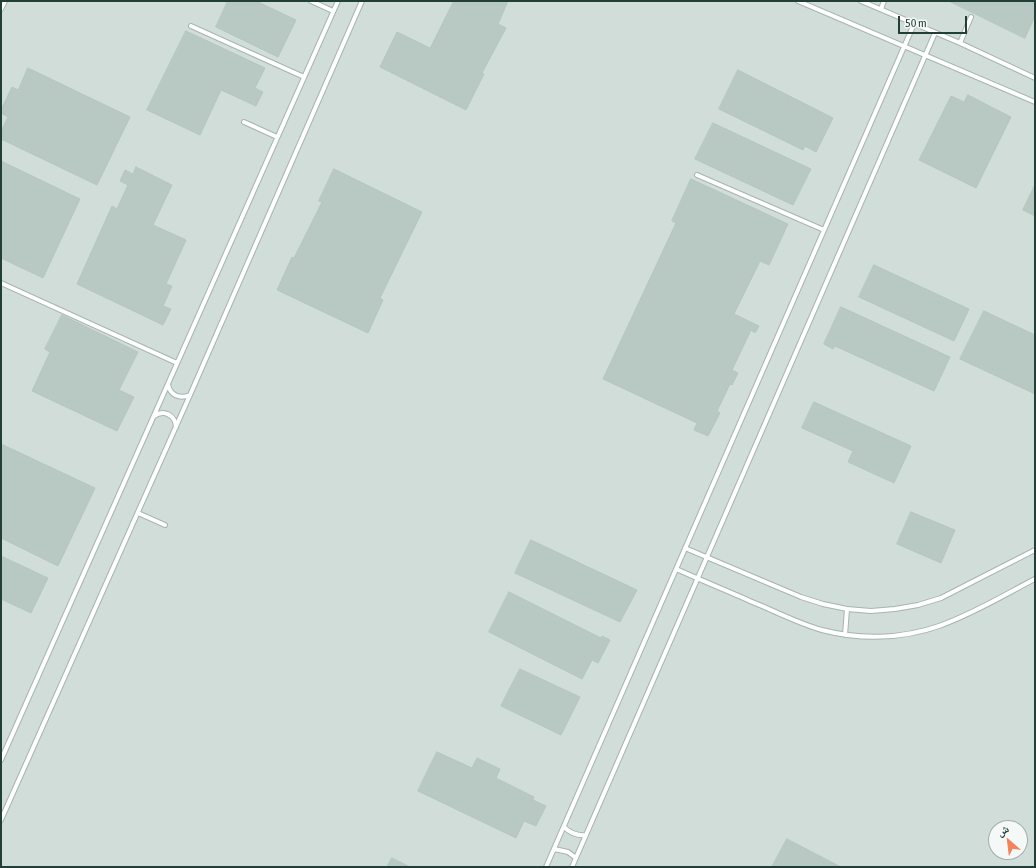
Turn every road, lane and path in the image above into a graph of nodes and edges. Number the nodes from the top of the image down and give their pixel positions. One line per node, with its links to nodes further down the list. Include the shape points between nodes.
1 (5, 1): 8 (lane)
2 (311, 1): 10 (lane)
3 (338, 1): 10 (lane)
4 (362, 1): 28 (lane)
5 (798, 1): 16 (lane)
6 (861, 1): 9 (lane)
7 (884, 1): 9 (lane)
8 (1, 9)
9 (881, 9): 12 (lane)
10 (333, 11): 18 (lane)
11 (971, 17): 15 (lane)
12 (914, 24): 14 (lane); 16 (lane)
13 (191, 26): 18 (lane)
14 (935, 32): 15 (lane); 17 (lane)
15 (960, 43): 19 (lane)
16 (904, 46): 17 (lane); 24 (lane)
17 (925, 55): 20 (lane); 35 (lane)
18 (304, 77): 22 (lane)
19 (1035, 78)
20 (1035, 102)
21 (244, 122): 22 (lane)
22 (277, 137): 26 (lane)
23 (697, 175): 24 (lane)
24 (824, 230): 33 (lane)
25 (1, 283): 26 (lane)
26 (177, 363): 27 (lane)
27 (168, 384): 28 (lane, via 176,396); 29 (lane)
28 (190, 395): 30 (lane)
29 (153, 416): 30 (lane, via 166,413 174,419); 41 (lane)
30 (176, 427): 31 (lane)
31 (138, 513): 32 (lane); 42 (lane)
32 (165, 525)
33 (685, 548): 35 (lane); 36 (lane)
34 (1035, 550): 39 (lane, via 941,598 895,609)
35 (706, 557): 37 (lane); 39 (lane, via 800,596)
36 (676, 569): 37 (lane); 43 (lane)
37 (697, 578): 40 (lane, via 799,622); 44 (lane)
38 (1035, 579): 40 (lane, via 961,617 916,633 869,637)
39 (847, 609): 40 (lane)
40 (845, 635)
41 (1, 760)
42 (1, 820)
43 (564, 827): 44 (lane, via 576,835); 45 (lane)
44 (586, 835): 46 (lane)
45 (554, 849): 46 (lane, via 568,852); 47 (lane)
46 (576, 858): 48 (lane)
47 (546, 867)
48 (572, 867)

